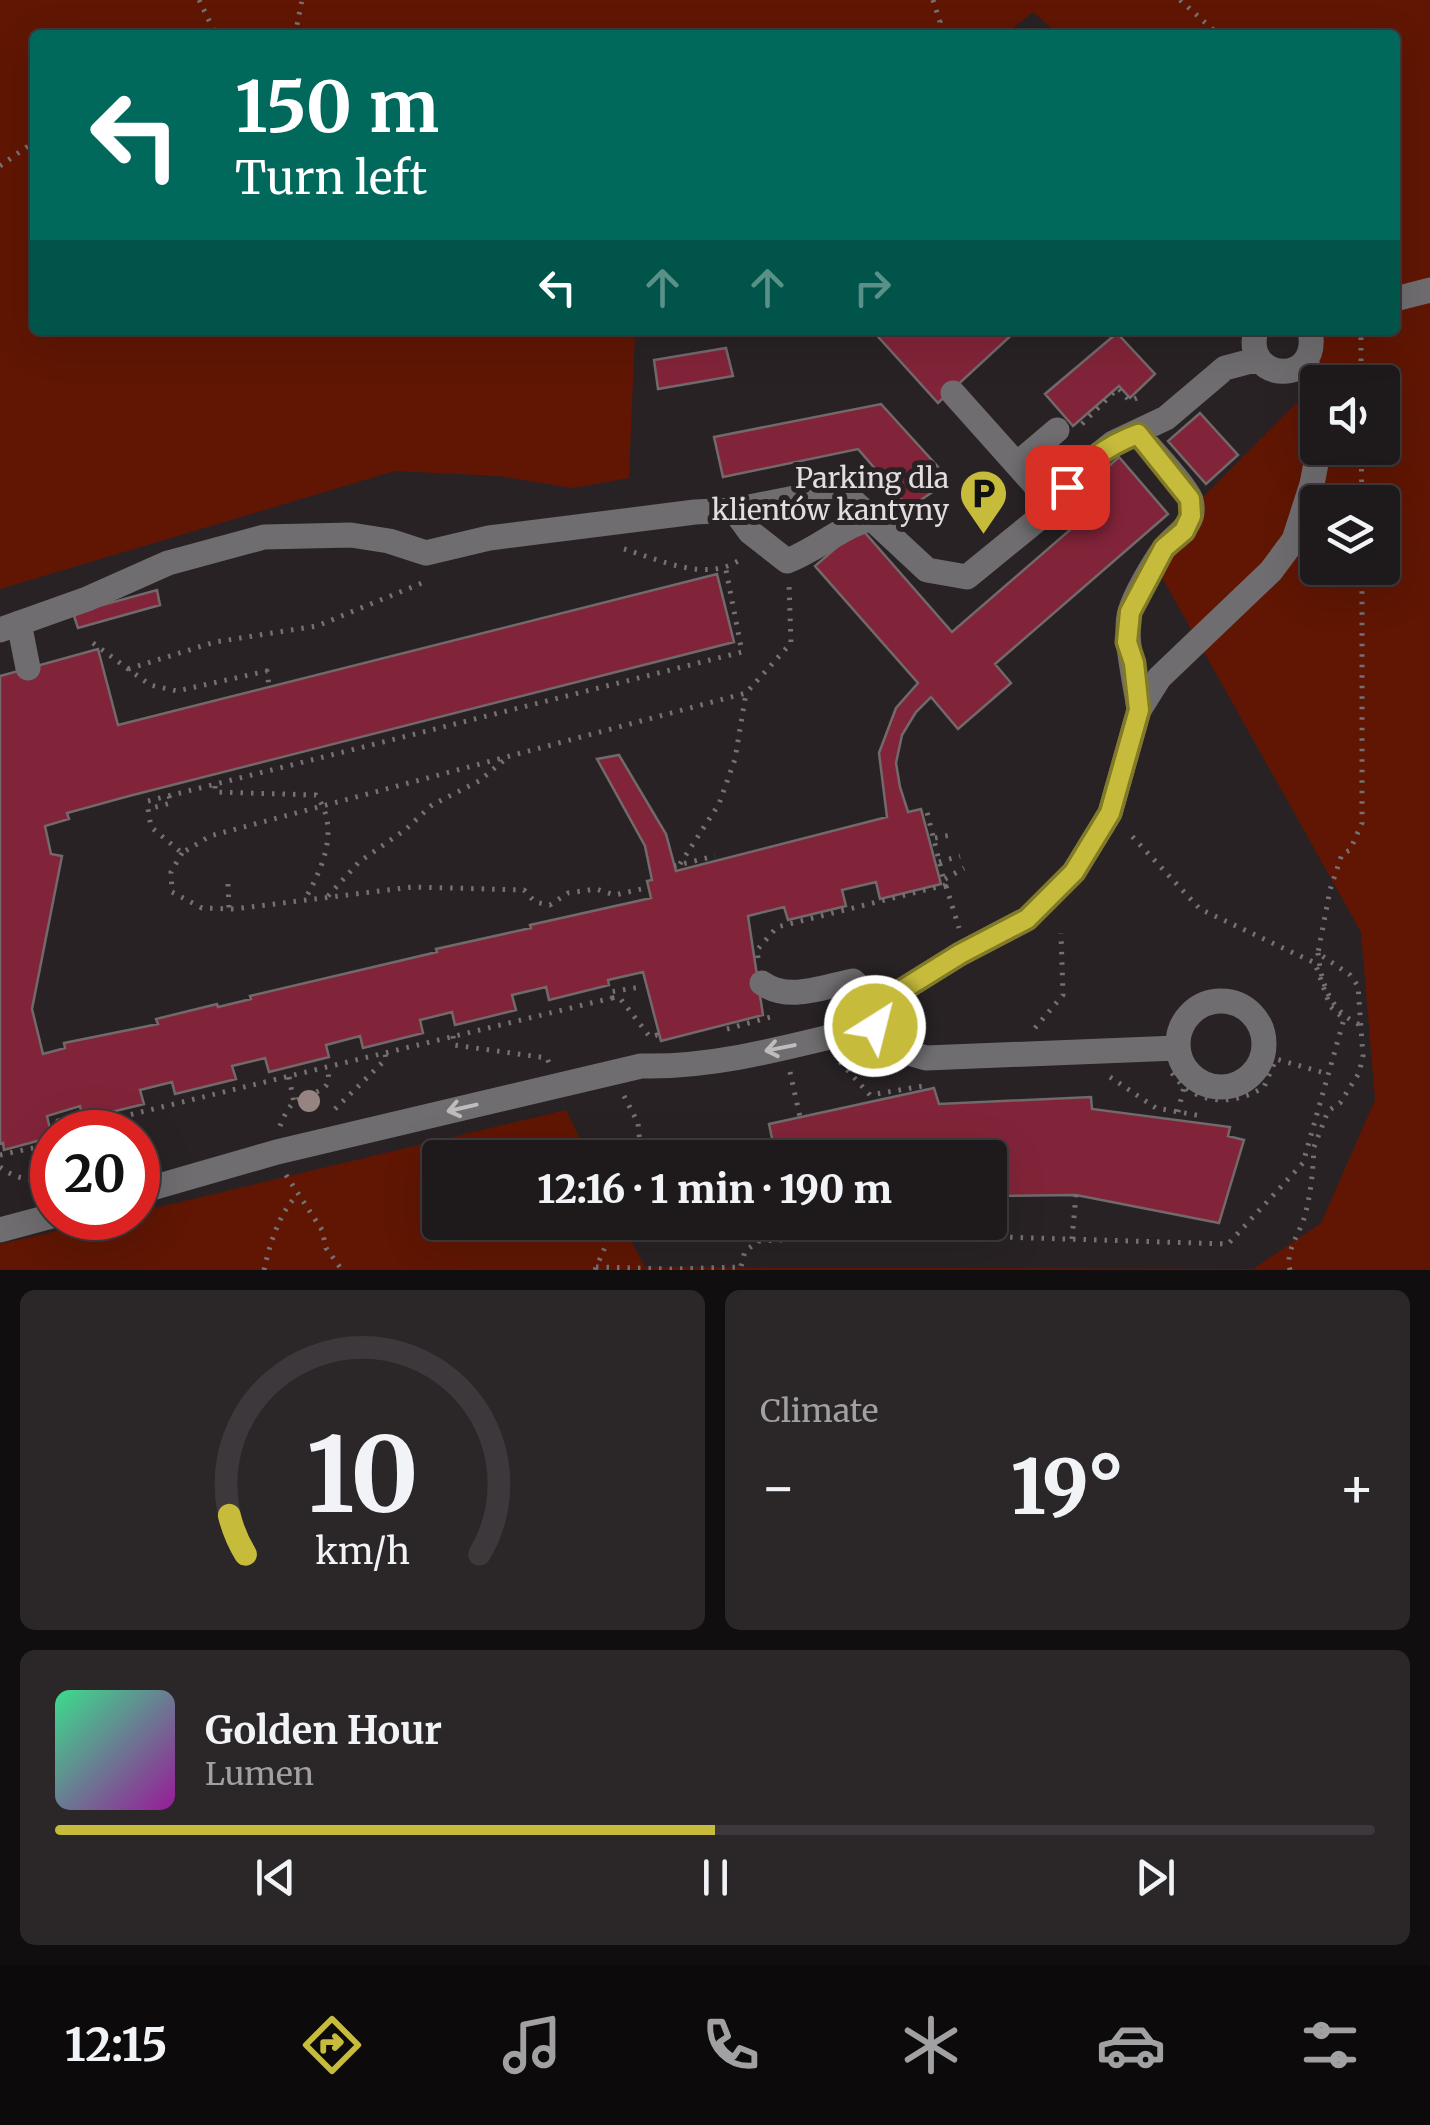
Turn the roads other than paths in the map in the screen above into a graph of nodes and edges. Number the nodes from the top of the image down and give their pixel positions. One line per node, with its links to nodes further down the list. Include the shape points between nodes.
1 (1430, 290): 2 (street)
2 (1400, 298)
3 (1255, 335): 5 (street)
4 (1312, 340): 5 (street, via 1285,372); 6 (street)
5 (1259, 359): 9 (street, via 1225,368)
6 (1315, 365)
7 (953, 394): 10 (street)
8 (1063, 433): 10 (street)
9 (1138, 434): 12 (street, via 1080,469); 17 (street, via 1190,499 1191,516 1164,548 1130,612 1127,642)
10 (1017, 464): 12 (street)
11 (1315, 465): 17 (street, via 1294,540 1271,571 1160,678)
12 (1054, 506): 14 (street, via 967,576 927,570)
13 (734, 510): 14 (street, via 840,490); 14 (street, via 750,532 788,561); 15 (street, via 507,536 426,553 351,534 264,537 168,563)
14 (870, 519)
15 (9, 627): 16 (street)
16 (28, 668)
17 (1139, 710): 19 (street, via 1110,813 1074,872 1027,919 960,954)
18 (762, 983): 19 (street, via 774,992 796,993 852,981)
19 (876, 1015): 20 (street, via 895,1049 926,1058); 21 (street, one-way to 21, via 785,1048 641,1066)
20 (1170, 1056)
21 (160, 1186)
22 (30, 1222): 23 (street)
23 (0, 1230)

